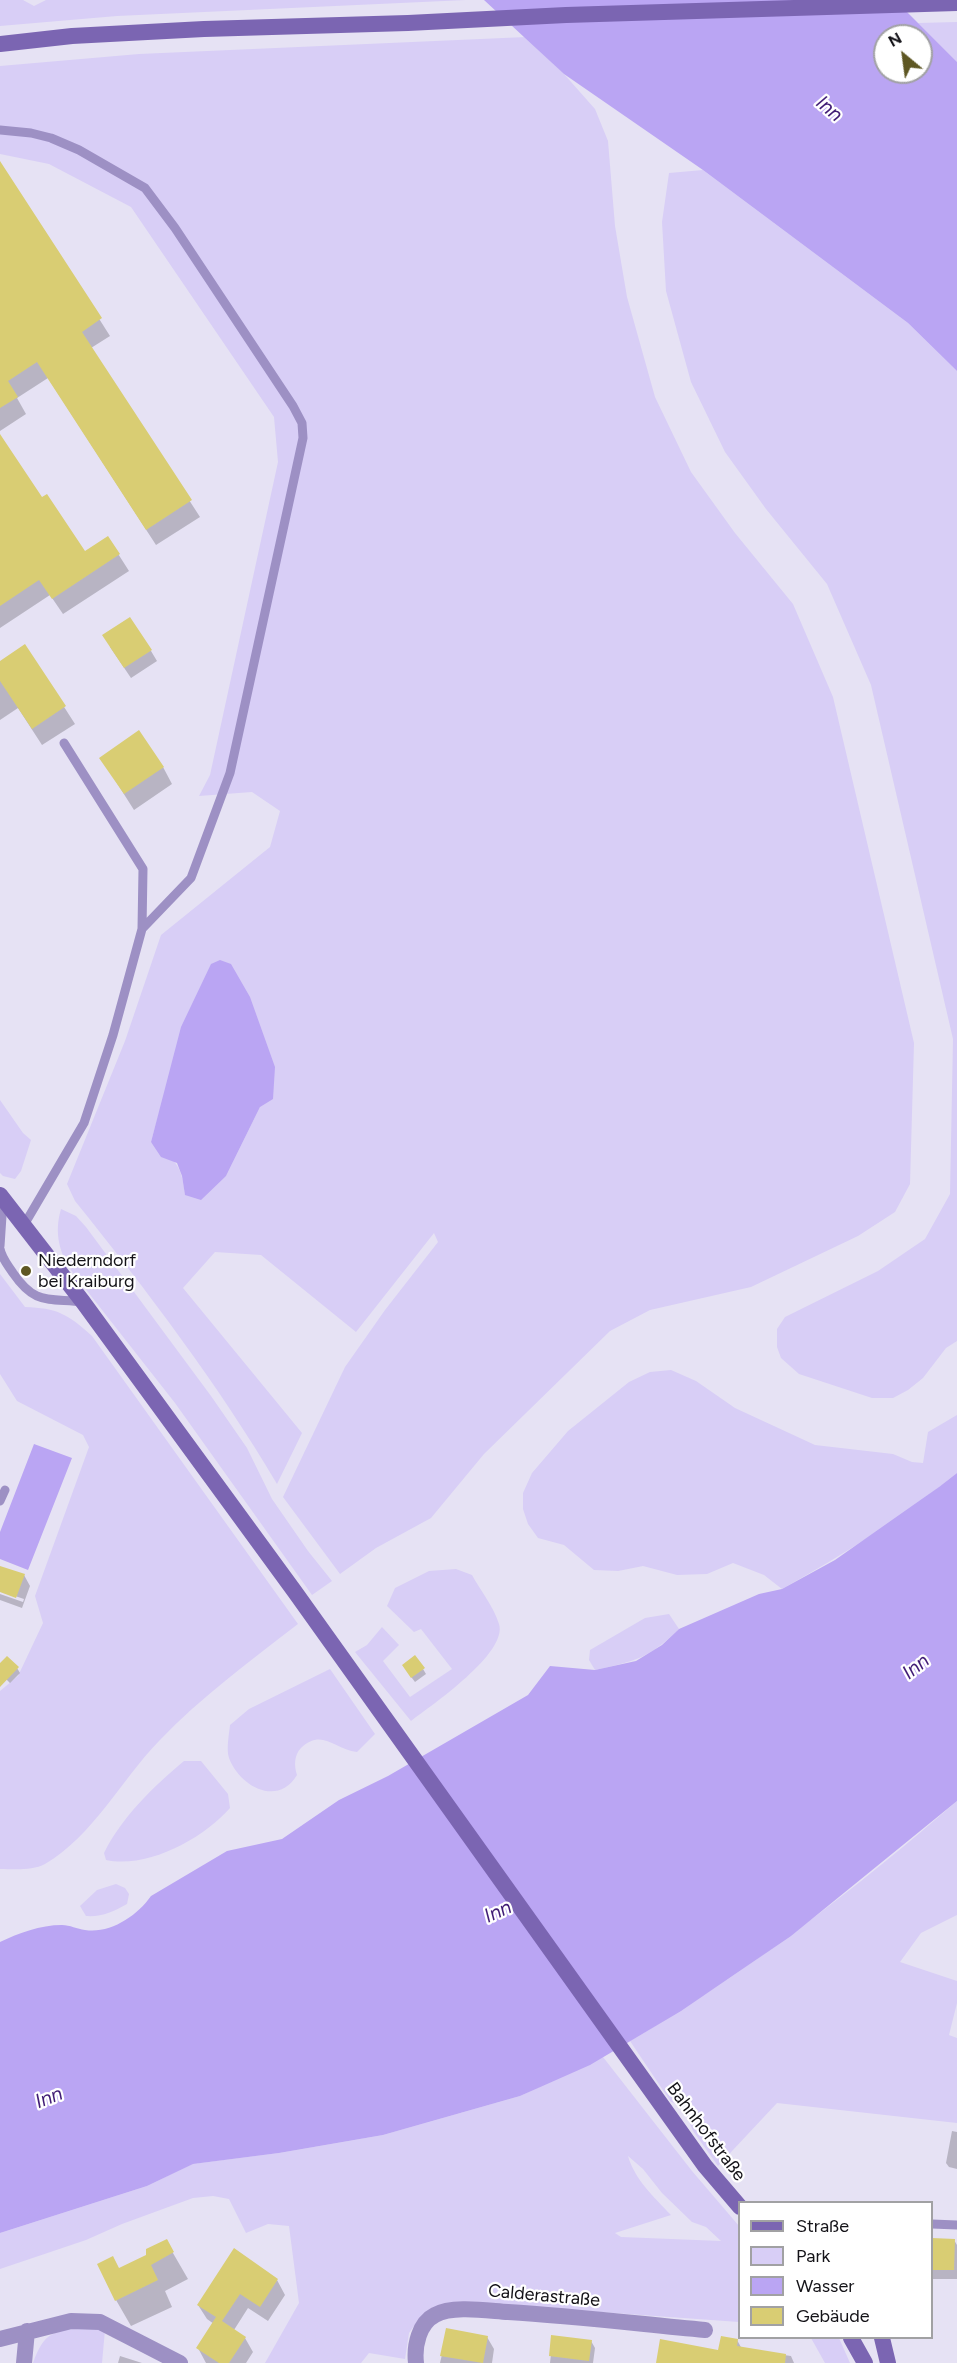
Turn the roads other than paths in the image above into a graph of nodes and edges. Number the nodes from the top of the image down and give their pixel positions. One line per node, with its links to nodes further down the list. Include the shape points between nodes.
1 (957, 3): 2 (main road, via 204,29)
2 (0, 44)
3 (0, 130): 5 (lane, via 51,138 145,188 302,423 303,438 230,773 191,878)
4 (64, 743): 5 (lane, via 143,869)
5 (142, 929): 7 (lane, via 84,1123)
6 (2, 1197): 7 (main road, Bahnhofstraße); 8 (lane)
7 (24, 1225): 9 (main road, Bahnhofstraße)
8 (0, 1247): 9 (lane, via 2,1257 34,1297)
9 (83, 1302): 12 (main road, Bahnhofstraße, via 643,2081)
10 (5, 1490): 11 (lane)
11 (0, 1501)
12 (738, 2205)
13 (933, 2224): 14 (lane)
14 (957, 2225)
15 (705, 2330): 22 (street, Calderastraße, via 543,2314 453,2311 429,2318 418,2338)
16 (27, 2331): 17 (street); 20 (street); 21 (street, via 71,2321 100,2322)
17 (0, 2339)
18 (852, 2339): 23 (main road)
19 (882, 2339): 24 (main road)
20 (24, 2363)
21 (180, 2363)
22 (416, 2363)
23 (865, 2363)
24 (888, 2363)

